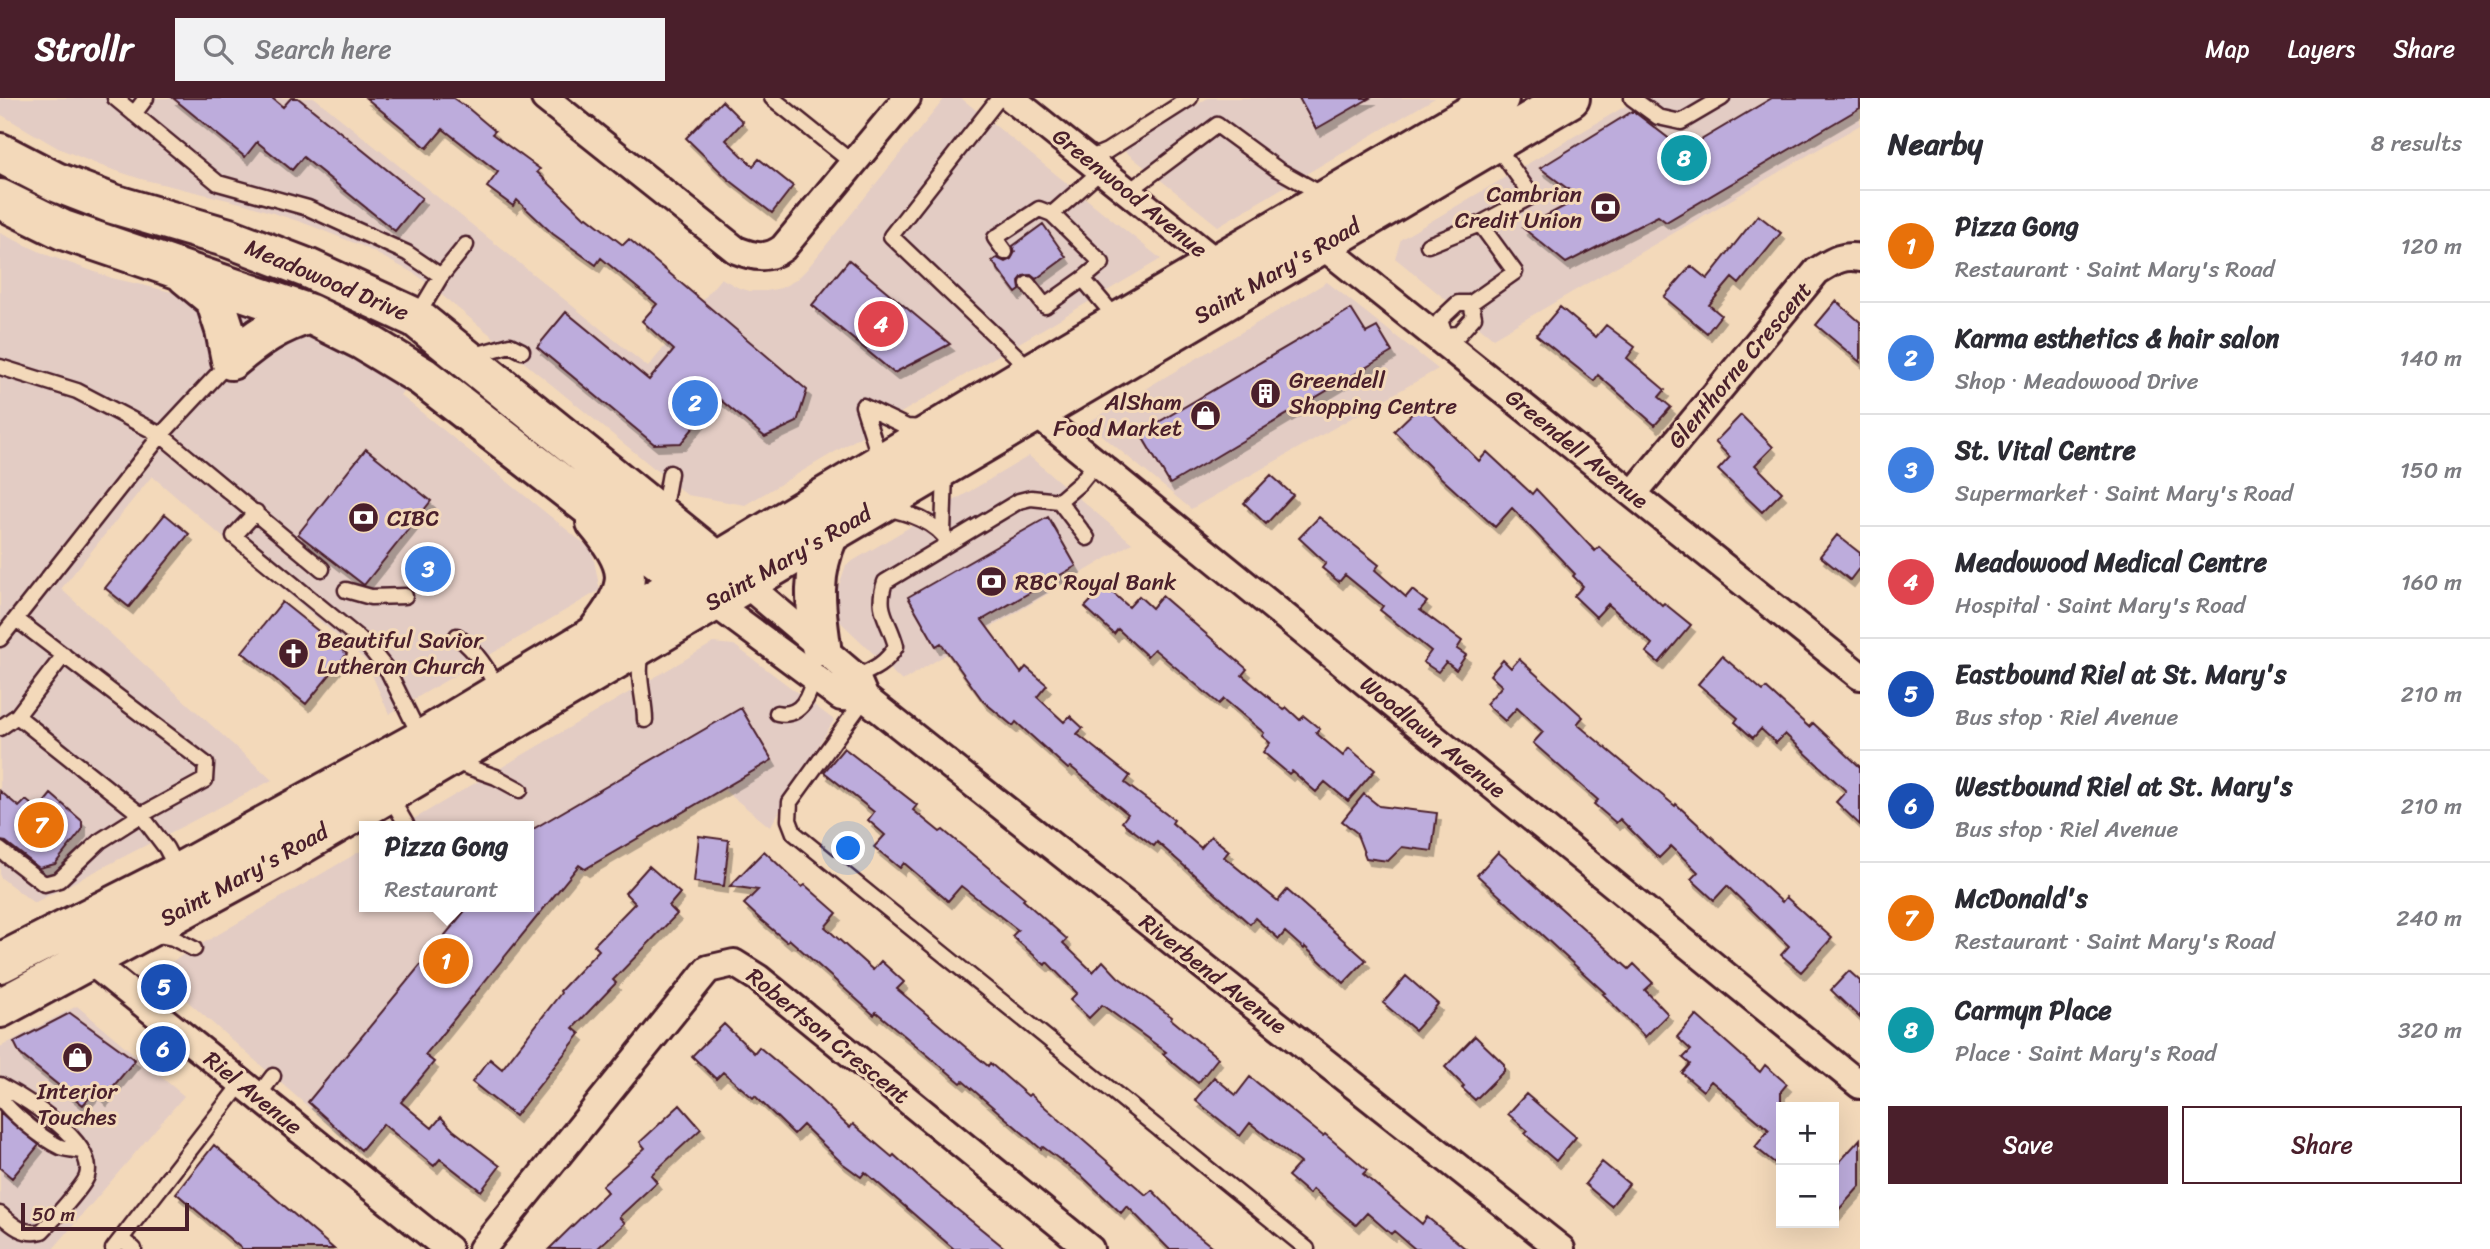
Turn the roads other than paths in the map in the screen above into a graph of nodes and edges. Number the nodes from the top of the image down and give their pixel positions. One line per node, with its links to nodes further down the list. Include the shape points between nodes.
1 (115, 98): 13 (lane)
2 (146, 98): 13 (lane)
3 (545, 98): 16 (street, via 736,250 755,257 776,254 783,248)
4 (772, 98): 16 (lane)
5 (906, 98): 16 (street)
6 (999, 98): 42 (lane, via 891,236)
7 (1011, 98): 17 (street, Greenwood Avenue)
8 (1191, 98): 17 (lane, via 1107,151)
9 (1499, 98): 21 (main road, Saint Mary's Road)
10 (1570, 98): 14 (main road, Saint Mary's Road)
11 (1632, 98): 12 (lane, via 1658,117 1681,122)
12 (1722, 98)
13 (134, 114): 29 (lane, via 218,183 308,208 407,253)
14 (1495, 145): 21 (main road, Saint Mary's Road); 22 (lane, via 1532,196)
15 (0, 153): 35 (main road, Meadowood Drive, via 56,182 229,238)
16 (854, 164)
17 (1095, 165): 18 (street, Greenwood Avenue); 20 (lane)
18 (1128, 192): 21 (lane, via 1217,125 1277,169); 27 (street, Greenwood Avenue)
19 (0, 199): 28 (main road, Meadowood Drive, via 63,230)
20 (1052, 214): 25 (lane, via 1039,209 995,238); 30 (lane, via 1102,263)
21 (1318, 220): 27 (main road, Saint Mary's Road); 32 (main road, Saint Mary's Road); 37 (street, Greendell Avenue)
22 (1480, 224): 24 (lane); 33 (lane, via 1515,272)
23 (466, 245): 29 (lane)
24 (1428, 245)
25 (1005, 252)
26 (1860, 258): 50 (street, Glenthorne Crescent, via 1837,258 1818,271)
27 (1218, 264): 32 (street, Greenwood Avenue); 36 (main road, Saint Mary's Road)
28 (182, 271): 34 (main road, Meadowood Drive); 40 (main road, via 215,299)
29 (441, 276): 35 (lane)
30 (1083, 279): 31 (lane, via 1045,306); 36 (lane)
31 (1028, 284)
32 (1247, 288): 43 (main road, Saint Mary's Road)
33 (1471, 303): 37 (lane, via 1474,317 1460,334); 37 (lane, via 1458,303 1440,320)
34 (310, 314): 40 (main road, via 262,334); 49 (main road, Meadowood Drive, via 423,377)
35 (416, 318): 39 (main road, Meadowood Drive)
36 (1120, 323): 42 (main road, Saint Mary's Road)
37 (1443, 338): 50 (street, Greendell Avenue)
38 (523, 351): 39 (lane, via 510,345)
39 (465, 358): 53 (main road, Meadowood Drive)
40 (231, 360): 44 (lane)
41 (0, 367): 44 (lane, via 78,391)
42 (1020, 381): 43 (street, Woodlawn Avenue); 45 (main road, Saint Mary's Road)
43 (1035, 414): 45 (main road, Saint Mary's Road); 46 (street, Woodlawn Avenue)
44 (161, 435): 52 (lane); 61 (lane)
45 (942, 448): 48 (main road, Saint Mary's Road); 48 (lane, via 863,406 876,447); 55 (lane)
46 (1096, 463): 51 (lane); 89 (street, Woodlawn Avenue)
47 (670, 473): 53 (lane)
48 (874, 488): 54 (main road, Saint Mary's Road); 55 (lane); 58 (main road, Saint Mary's Road)
49 (570, 490): 58 (main road, Meadowood Drive); 63 (main road, via 623,562 626,584 618,606)
50 (1633, 494): 68 (street, Greendell Avenue)
51 (1059, 501): 55 (lane, via 1019,501); 56 (lane)
52 (256, 512): 57 (lane); 74 (lane, via 234,536 367,645 388,671)
53 (662, 518): 58 (main road, Meadowood Drive)
54 (829, 534): 58 (main road, Saint Mary's Road); 67 (main road, via 814,587)
55 (946, 538): 69 (lane, via 885,582 880,596 882,614 896,646)
56 (1087, 538)
57 (322, 569)
58 (715, 582): 63 (main road, Saint Mary's Road); 65 (main road, Saint Mary's Road); 67 (street, Riverbend Avenue); 67 (street, Riverbend Avenue)
59 (346, 590): 60 (lane, via 371,597)
60 (405, 596)
61 (16, 619): 64 (lane); 66 (lane)
62 (457, 636): 70 (lane, via 474,649)
63 (593, 637): 70 (main road, Saint Mary's Road)
64 (0, 639)
65 (649, 639): 72 (lane, via 640,669); 74 (main road, Saint Mary's Road)
66 (64, 655): 73 (lane); 76 (lane, via 206,764 205,780)
67 (817, 661): 69 (street, Riverbend Avenue); 71 (lane, via 810,696 793,713)
68 (1860, 676)
69 (861, 688): 98 (lane, via 790,802 794,833); 99 (street, Riverbend Avenue)
70 (500, 693): 74 (main road, Saint Mary's Road)
71 (777, 713)
72 (645, 720)
73 (6, 722): 76 (lane)
74 (433, 750): 75 (lane); 77 (main road, Saint Mary's Road, via 397,808); 80 (main road, Saint Mary's Road)
75 (520, 790)
76 (141, 815): 79 (lane, via 100,841 52,883 44,884); 80 (lane)
77 (368, 821)
78 (359, 825): 81 (main road, Saint Mary's Road, via 255,871)
79 (0, 850)
80 (178, 873): 82 (main road, Saint Mary's Road)
81 (138, 933): 83 (lane, via 161,934); 85 (main road, Saint Mary's Road)
82 (59, 934): 84 (main road, Saint Mary's Road); 85 (street, Riel Avenue)
83 (194, 949)
84 (7, 957)
85 (88, 960): 86 (main road, Saint Mary's Road); 88 (street, Riel Avenue)
86 (0, 1008)
87 (0, 1085): 91 (lane, via 71,1134)
88 (257, 1085): 93 (lane); 95 (street, Riel Avenue)
89 (1860, 1085)
90 (0, 1097): 91 (lane, via 60,1147)
91 (82, 1151): 92 (lane, via 87,1178 42,1231 24,1231)
92 (0, 1214)
93 (117, 1244): 94 (lane)
94 (134, 1249)
95 (448, 1249)
96 (482, 1249): 97 (street, Robertson Crescent, via 708,969 734,963)
97 (1090, 1249)
98 (1307, 1249)
99 (1561, 1249)

